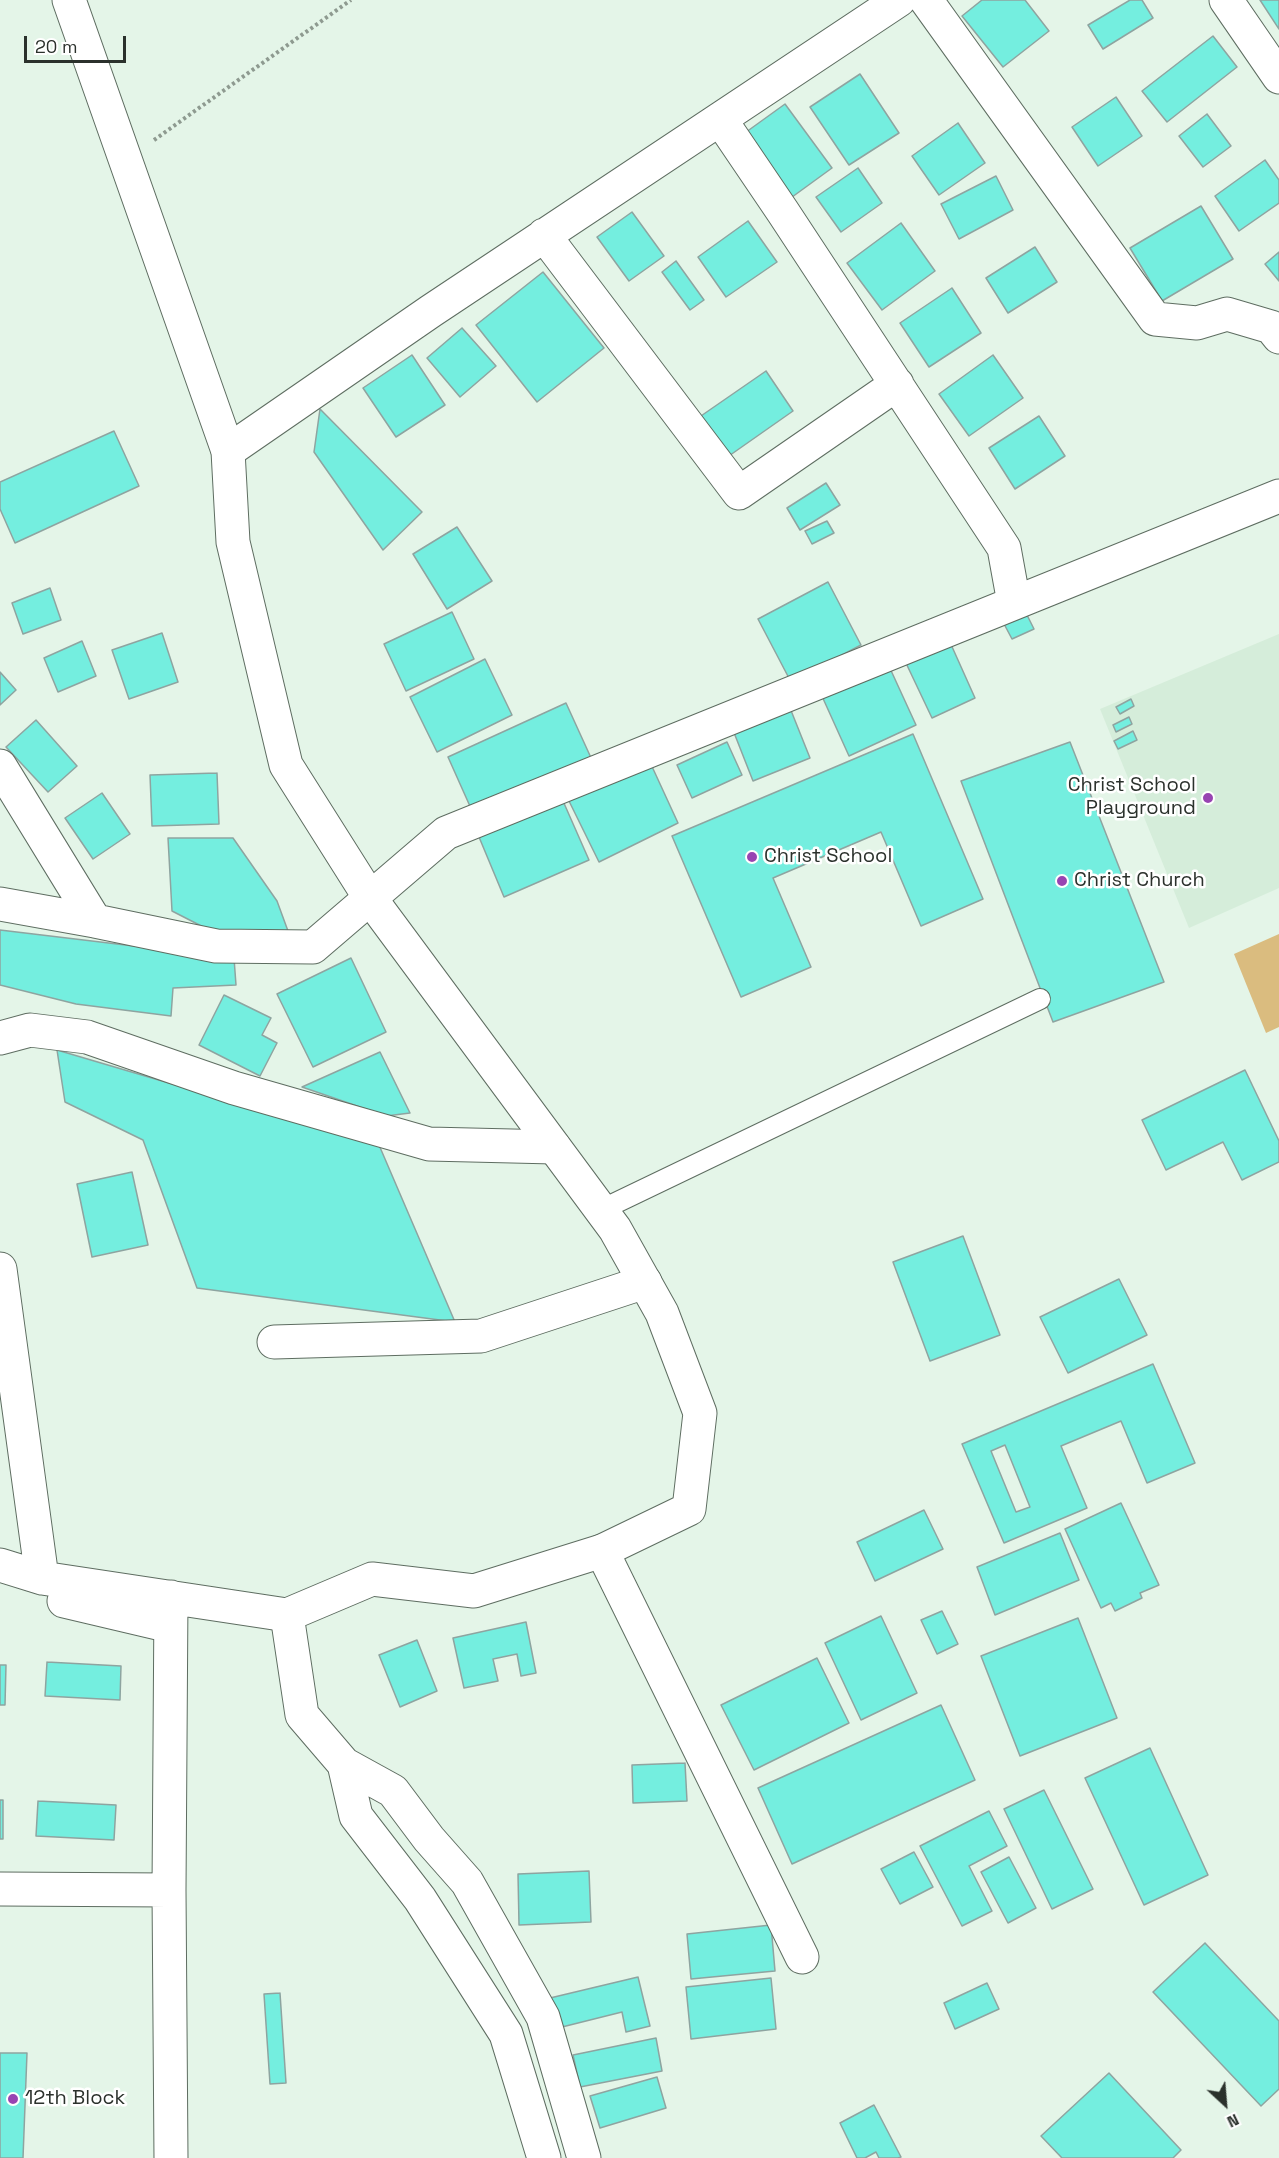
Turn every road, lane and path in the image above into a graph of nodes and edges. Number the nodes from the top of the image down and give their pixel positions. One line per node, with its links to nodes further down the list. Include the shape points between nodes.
1 (69, 0): 8 (street)
2 (351, 0): 8 (path)
3 (899, 0): 7 (street)
4 (926, 0): 10 (street, via 1155,319 1197,323 1227,314 1271,327)
5 (1226, 0): 6 (street)
6 (1279, 77)
7 (720, 119): 9 (street); 11 (street)
8 (124, 161): 12 (street)
9 (544, 235): 11 (street, via 739,493); 12 (street)
10 (1279, 337)
11 (897, 384): 14 (street, via 1005,548)
12 (228, 451): 16 (street, via 233,542 286,765)
13 (1279, 496): 14 (street)
14 (1014, 603): 16 (street, via 446,833)
15 (0, 766): 18 (street)
16 (370, 898): 18 (street, via 313,947 216,946); 21 (street)
17 (0, 904): 18 (street)
18 (95, 921)
19 (1040, 999): 22 (lane)
20 (0, 1038): 21 (street, via 30,1030 87,1037 234,1089 429,1144)
21 (554, 1147): 22 (street)
22 (601, 1210): 24 (street)
23 (0, 1269): 28 (street)
24 (645, 1282): 25 (street, via 480,1336); 26 (street, via 662,1313 700,1413 689,1509)
25 (274, 1342)
26 (602, 1551): 31 (street, via 474,1591 372,1579); 35 (street)
27 (0, 1565): 28 (street)
28 (42, 1578): 30 (street)
29 (0, 1586): 30 (street)
30 (171, 1612): 31 (street); 34 (street)
31 (287, 1615): 32 (street, via 302,1715)
32 (344, 1764): 37 (street, via 356,1816 420,1899 506,2034); 38 (street, via 393,1791 467,1882 543,2017)
33 (0, 1889): 34 (street)
34 (169, 1890): 36 (street)
35 (802, 1957)
36 (171, 2158)
37 (544, 2158)
38 (584, 2158)

